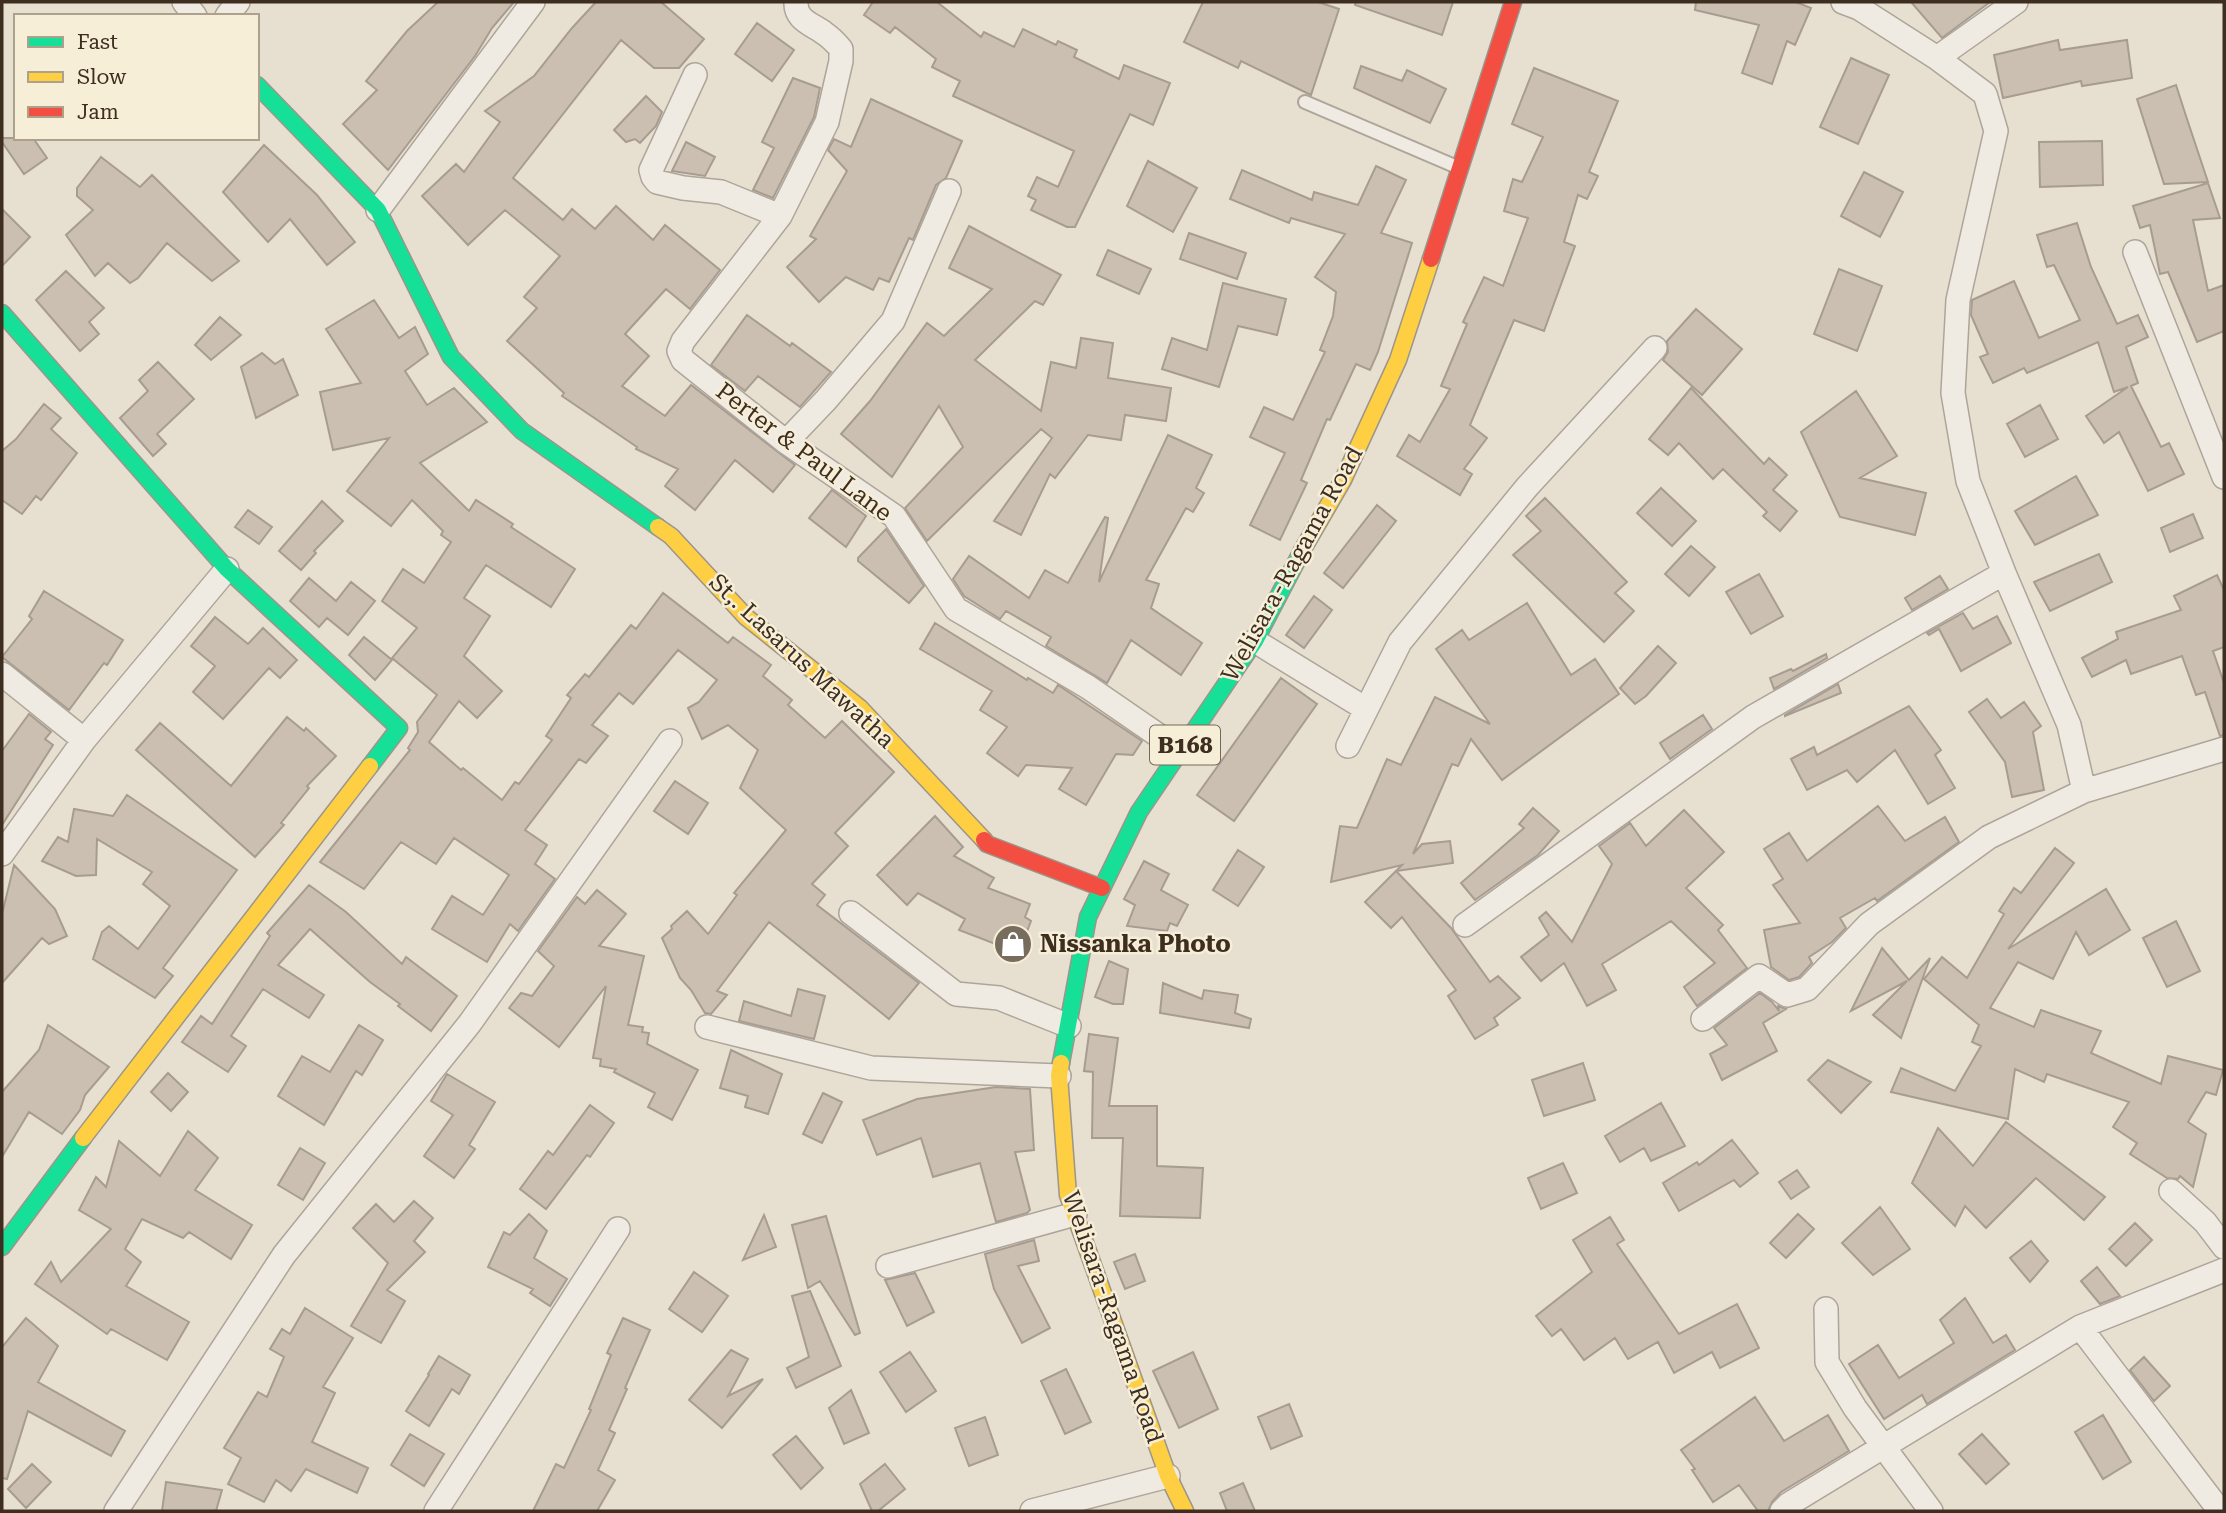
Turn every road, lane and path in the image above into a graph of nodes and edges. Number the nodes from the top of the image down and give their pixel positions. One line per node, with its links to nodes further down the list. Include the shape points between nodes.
1 (533, 2): 12 (street)
2 (796, 2): 13 (street, via 801,19 841,49 841,61 827,122)
3 (1513, 2): 10 (street, Welisara-Ragama Road / B168)
4 (2017, 2): 6 (street)
5 (1856, 4): 6 (street)
6 (1937, 58): 20 (street, via 1985,94 1996,131 1958,300 1954,393 1968,481)
7 (695, 75): 13 (street, via 651,170 653,177 683,188 721,191)
8 (259, 87): 12 (street, St,. Lasarus Mawatha)
9 (1305, 102): 10 (lane)
10 (1461, 169): 21 (street, Welisara-Ragama Road / B168, via 1398,360 1343,480)
11 (949, 191): 17 (street, via 892,321)
12 (377, 211): 31 (street, St,. Lasarus Mawatha, via 451,357 522,431 671,536 746,617 860,708 987,844)
13 (780, 216): 17 (street, Perter & Paul Lane, via 678,351 683,360)
14 (2135, 252): 18 (street)
15 (2, 313): 19 (street)
16 (1655, 348): 23 (street, via 1527,487 1400,642)
17 (786, 442): 28 (street, Perter & Paul Lane, via 894,516 956,609 1088,687)
18 (2224, 477)
19 (228, 569): 24 (street); 41 (street, via 399,729)
20 (2004, 573): 29 (street, via 2069,725); 33 (street, via 1753,717)
21 (1255, 641): 23 (street); 28 (street, Welisara-Ragama Road / B168)
22 (2, 674): 24 (street)
23 (1366, 709): 26 (street)
24 (84, 740): 30 (street)
25 (670, 741): 49 (street, via 470,1023 284,1255)
26 (1348, 746)
27 (2224, 749): 29 (street)
28 (1181, 751): 31 (street, Welisara-Ragama Road / B168, via 1139,812)
29 (2084, 791): 34 (street, via 1989,837 1869,924 1807,989 1787,995 1759,976)
30 (2, 854)
31 (1102, 888): 35 (street, Welisara-Ragama Road / B168, via 1088,917)
32 (851, 913): 35 (street, via 956,994 999,998)
33 (1465, 925)
34 (1703, 1019)
35 (1069, 1026): 37 (street, Welisara-Ragama Road / B168)
36 (707, 1027): 37 (street, via 871,1068)
37 (1059, 1076): 39 (street, Welisara-Ragama Road / B168, via 1068,1195)
38 (2171, 1191): 42 (street)
39 (1075, 1213): 43 (street); 48 (street, Welisara-Ragama Road / B168)
40 (618, 1228): 50 (street)
41 (2, 1247)
42 (2224, 1247)
43 (888, 1266)
44 (2224, 1270): 46 (street)
45 (1826, 1309): 47 (street, via 1827,1362)
46 (2080, 1326): 47 (street); 55 (street)
47 (1884, 1448): 53 (street); 54 (street)
48 (1168, 1476): 51 (street); 52 (street, Welisara-Ragama Road / B168)
49 (116, 1511)
50 (436, 1511)
51 (1032, 1511)
52 (1185, 1511)
53 (1782, 1511)
54 (1931, 1511)
55 (2220, 1511)

